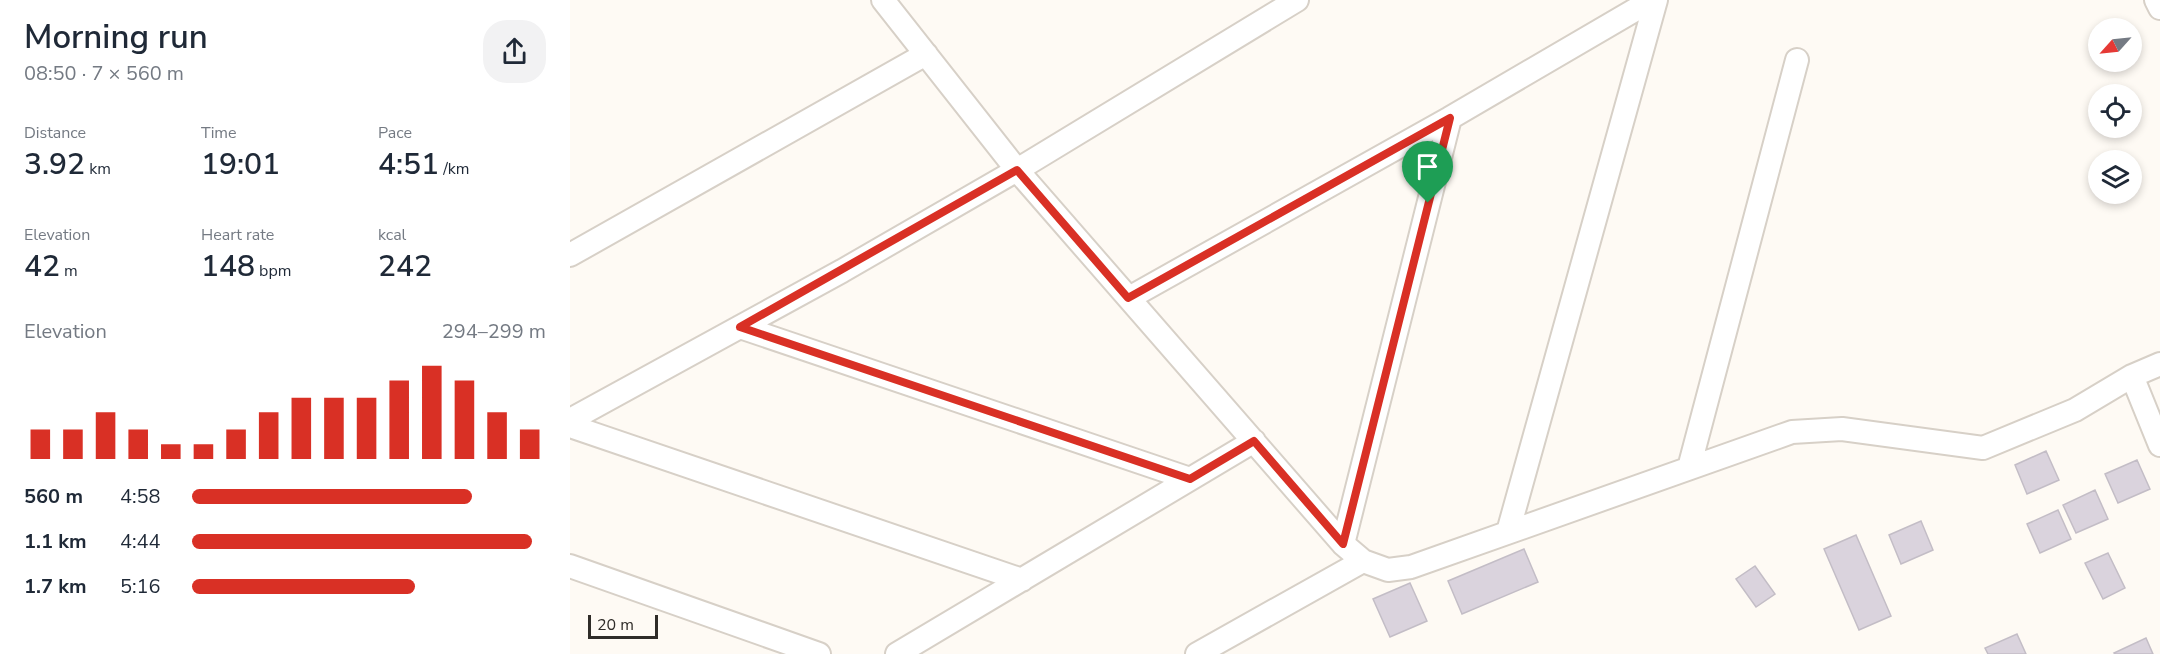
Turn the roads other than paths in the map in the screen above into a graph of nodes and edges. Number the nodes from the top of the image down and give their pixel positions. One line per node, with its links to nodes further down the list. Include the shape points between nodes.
1 (883, 0): 6 (street)
2 (1298, 0): 9 (street)
3 (1654, 0): 8 (street); 21 (street)
4 (2156, 0): 5 (street)
5 (2160, 8)
6 (926, 54): 9 (street); 10 (street)
7 (1797, 60): 19 (street)
8 (1450, 118): 11 (street); 22 (street)
9 (1017, 170): 11 (street); 12 (street)
10 (570, 255)
11 (1128, 298): 17 (street)
12 (740, 327): 15 (street); 20 (street)
13 (2160, 364): 14 (street)
14 (2132, 376): 18 (street); 19 (street, via 2074,410 1983,448 1842,429 1792,432)
15 (570, 420)
16 (570, 426): 25 (street)
17 (1254, 441): 20 (street); 22 (street)
18 (2160, 445)
19 (1689, 468): 21 (street)
20 (1190, 479): 25 (street)
21 (1508, 532): 23 (street, via 1411,567 1388,570)
22 (1343, 544): 23 (street)
23 (1363, 561): 28 (street)
24 (570, 566): 26 (street)
25 (1022, 580): 27 (street)
26 (819, 654)
27 (897, 654)
28 (1197, 654)

